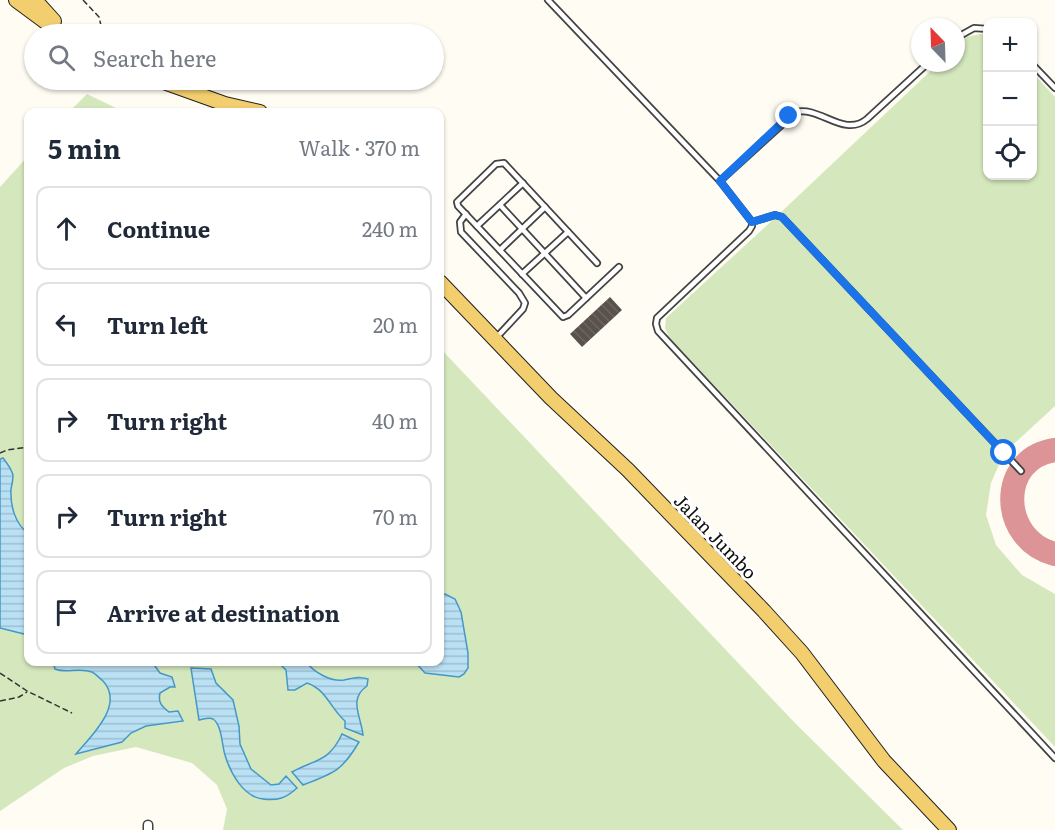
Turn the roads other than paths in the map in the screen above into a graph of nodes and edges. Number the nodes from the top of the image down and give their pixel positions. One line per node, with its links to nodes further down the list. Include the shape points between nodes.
1 (16, 0): 4 (main road)
2 (35, 0): 5 (main road)
3 (548, 0): 13 (lane)
4 (50, 24)
5 (55, 24)
6 (983, 29): 7 (lane)
7 (965, 32)
8 (1037, 69): 10 (lane)
9 (918, 72): 13 (lane, via 856,125 808,111 796,112)
10 (1055, 88)
11 (186, 90): 12 (main road)
12 (242, 108)
13 (720, 181): 18 (lane)
14 (523, 183): 15 (lane); 16 (lane); 17 (lane, via 504,163 496,164 457,200)
15 (500, 205): 19 (lane); 20 (lane)
16 (545, 207): 20 (lane); 21 (lane)
17 (466, 214): 19 (lane); 29 (lane, via 460,222 461,232 525,303)
18 (752, 222): 30 (lane, via 775,215 782,217); 31 (lane, via 749,231 657,318 658,332)
19 (477, 226): 22 (lane)
20 (522, 229): 22 (lane); 23 (lane)
21 (568, 232): 23 (lane); 24 (lane)
22 (500, 250): 26 (lane)
23 (545, 253): 26 (lane); 28 (lane)
24 (597, 263)
25 (619, 267): 28 (lane)
26 (522, 274): 28 (lane, via 563,317)
27 (444, 286): 29 (main road, Jalan Jumbo)
28 (586, 298)
29 (494, 340): 32 (main road, Jalan Jumbo, via 628,470 764,611 802,653 884,761)
30 (1021, 471)
31 (1055, 758)
32 (949, 830)

